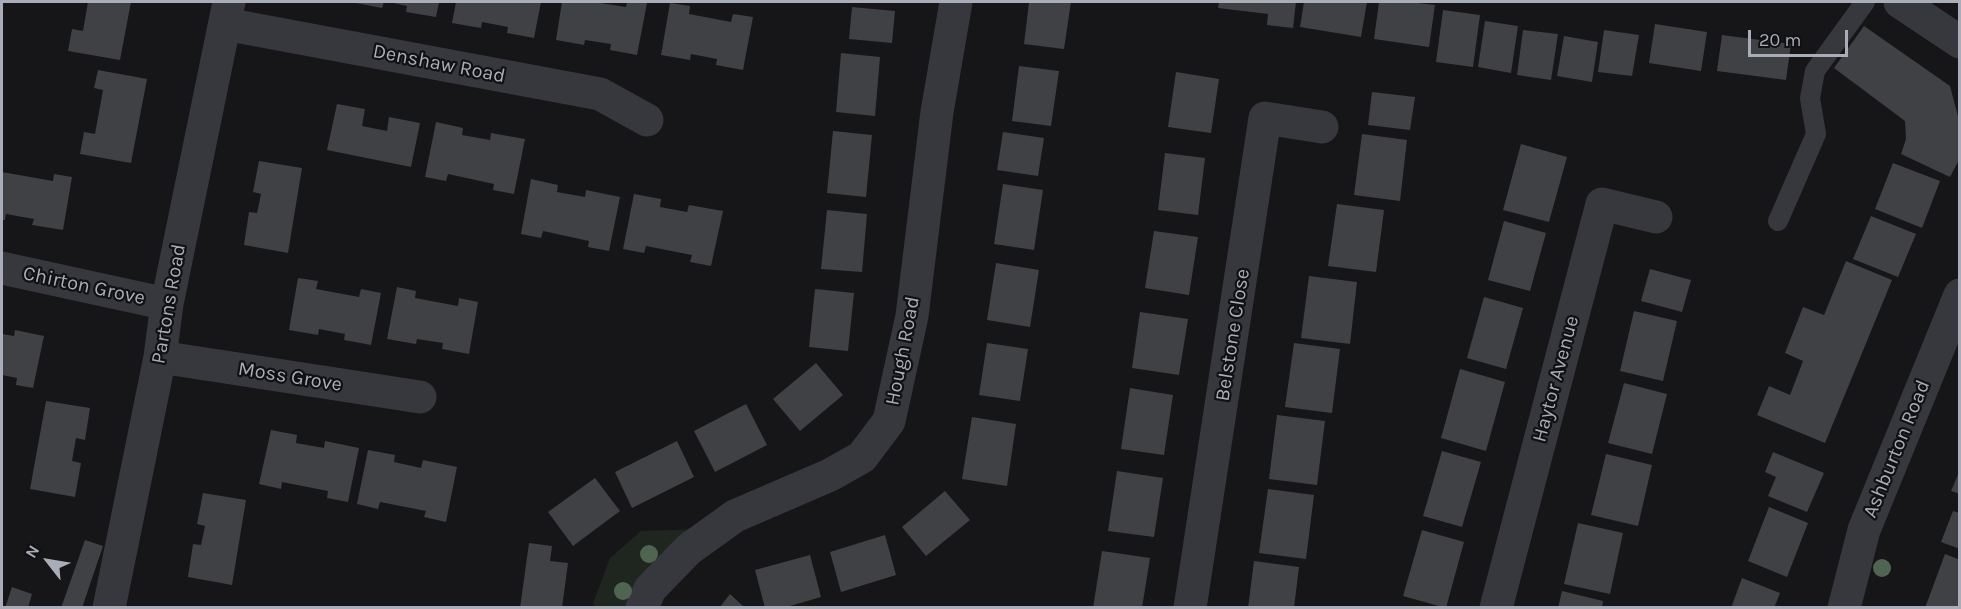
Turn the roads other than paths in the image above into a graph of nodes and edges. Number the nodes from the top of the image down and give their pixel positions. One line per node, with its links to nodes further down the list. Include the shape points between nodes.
1 (956, 2): 16 (street, Hough Road, via 937,112 912,316 889,421 862,457 735,516 689,549 650,589)
2 (1865, 2): 9 (lane, via 1815,71 1810,98 1816,134)
3 (1900, 2): 5 (street)
4 (227, 13): 6 (street, Denshaw Road, via 600,94); 12 (street, Partons Road)
5 (1959, 42)
6 (647, 120)
7 (1322, 127): 17 (street, Belstone Close, via 1265,118)
8 (1656, 217): 18 (street, Haytor Avenue, via 1602,204)
9 (1778, 220)
10 (2, 268): 12 (street, Chirton Grove)
11 (1959, 295): 19 (street, Ashburton Road, via 1864,530)
12 (167, 303): 13 (street, Partons Road)
13 (160, 357): 14 (street, Moss Grove); 15 (street, Partons Road)
14 (420, 397)
15 (108, 608)
16 (642, 608)
17 (1190, 608)
18 (1496, 608)
19 (1844, 608)

